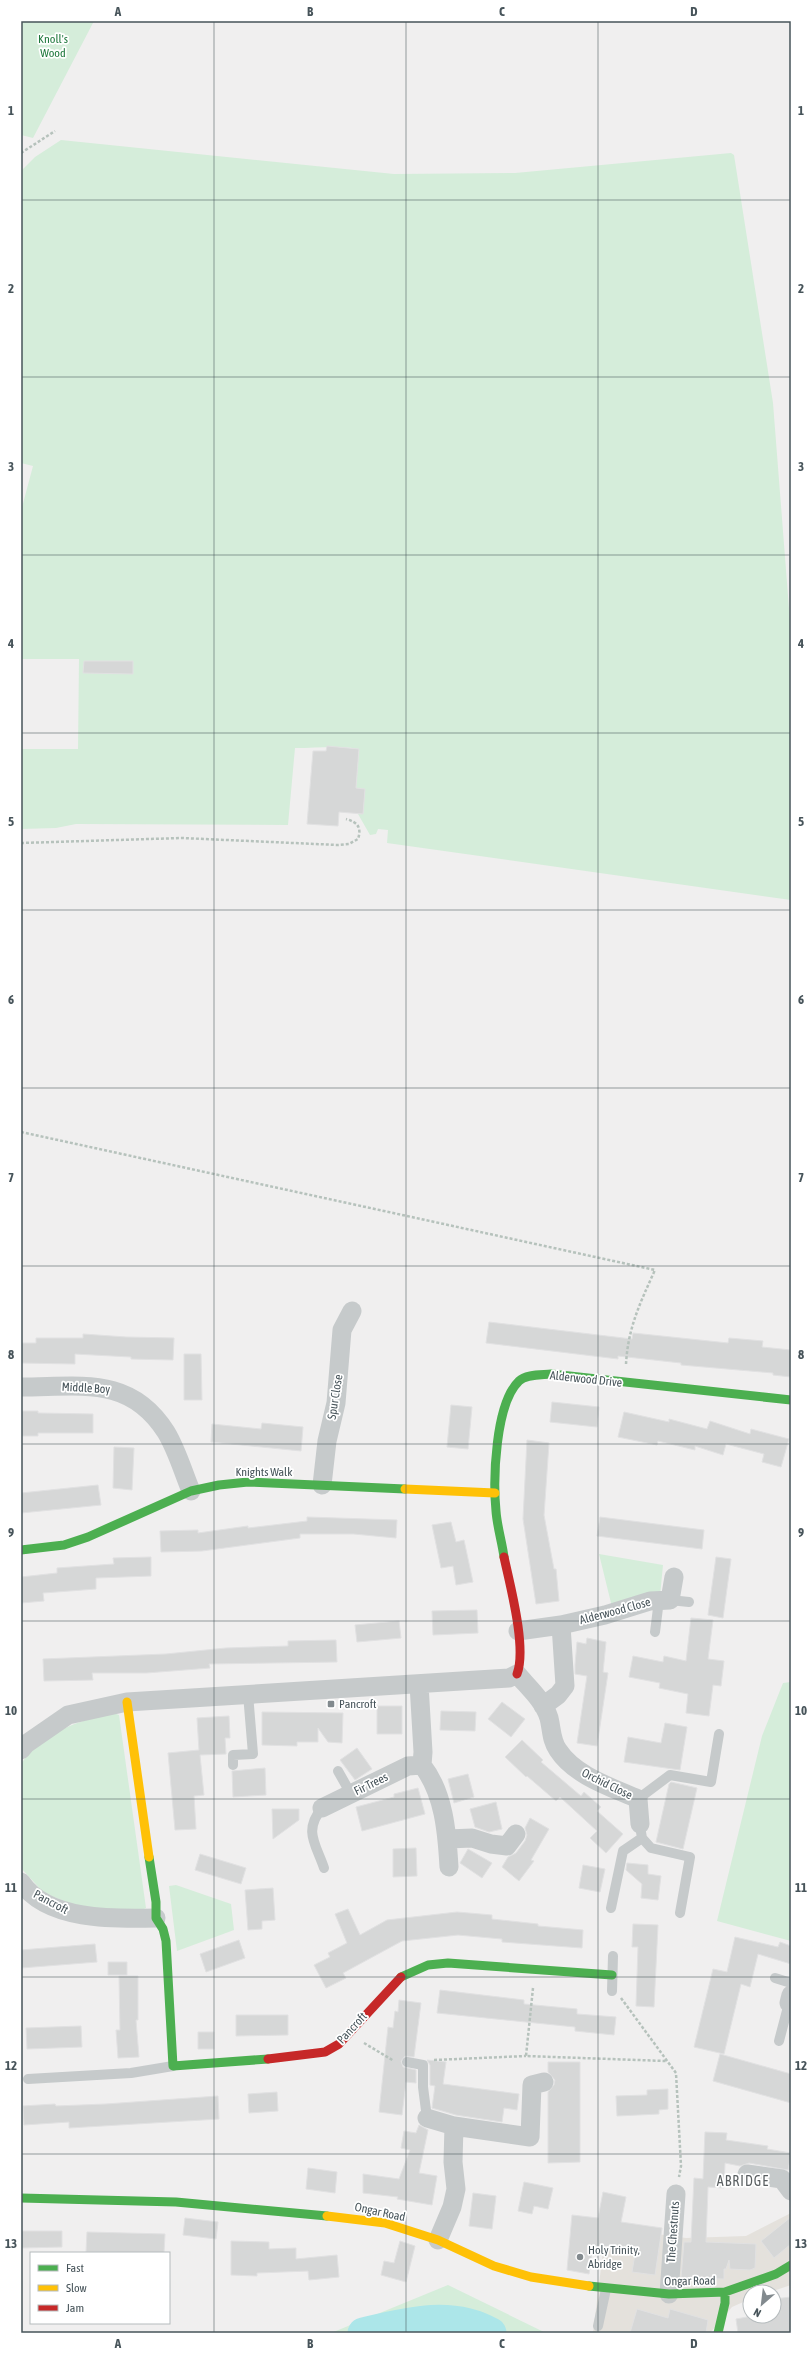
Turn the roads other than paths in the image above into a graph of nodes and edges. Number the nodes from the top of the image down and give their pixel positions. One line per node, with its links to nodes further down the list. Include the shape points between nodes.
1 (352, 1311): 4 (street, Spur Close, via 342,1330 336,1403 327,1441)
2 (21, 1387): 5 (street, Middle Boy, via 96,1386 118,1390 137,1400 154,1415 167,1434)
3 (791, 1400): 6 (street, Alderwood Drive, via 551,1374 537,1375 519,1381 509,1393 503,1410)
4 (322, 1485): 5 (street, Knights Walk, via 248,1482); 6 (street, Knights Walk)
5 (191, 1491): 7 (street, Knights Walk, via 82,1539 64,1545)
6 (495, 1493): 12 (street, Alderwood Drive, via 496,1512)
7 (21, 1550)
8 (674, 1577): 9 (street)
9 (665, 1600): 10 (lane); 11 (street, Alderwood Close, via 650,1600); 13 (lane)
10 (689, 1602)
11 (561, 1626): 12 (street); 18 (street, via 565,1686)
12 (518, 1631): 14 (street, Alderwood Drive, via 521,1664)
13 (655, 1632)
14 (517, 1674): 15 (street, via 509,1678); 18 (street)
15 (419, 1684): 16 (street); 22 (street)
16 (248, 1694): 17 (street); 21 (lane, via 253,1754 233,1755)
17 (127, 1702): 20 (street, via 68,1715); 35 (street, via 156,1902)
18 (543, 1706): 25 (street, Orchid Close, via 557,1750 566,1761 590,1777)
19 (719, 1734): 25 (lane, via 711,1782 670,1775)
20 (23, 1744)
21 (234, 1765)
22 (422, 1765): 24 (street, Fir Trees, via 408,1766); 29 (street, via 432,1778 442,1808)
23 (338, 1771): 24 (lane)
24 (351, 1794): 26 (street, Fir Trees)
25 (638, 1799): 27 (street, Orchid Close)
26 (322, 1808): 31 (lane, via 314,1818 311,1830)
27 (641, 1831): 33 (lane, via 623,1851); 34 (lane, via 651,1848 690,1857)
28 (516, 1834): 29 (street, via 507,1846 472,1838)
29 (448, 1839): 30 (street)
30 (449, 1867)
31 (324, 1868)
32 (21, 1882): 35 (street, Pancroft, via 40,1898 64,1911 89,1917)
33 (611, 1908)
34 (680, 1913)
35 (156, 1918): 44 (street, via 163,1929 166,1941)
36 (613, 1956): 37 (lane)
37 (612, 1975): 40 (lane); 44 (street, Pancroft, via 448,1963 428,1965 399,1978 339,2044 326,2052 305,2056)
38 (775, 1978): 39 (lane)
39 (791, 1983)
40 (612, 1991)
41 (790, 1999): 42 (lane)
42 (779, 2042)
43 (406, 2062): 47 (lane, via 423,2065)
44 (173, 2066): 45 (lane, Pancroft, via 131,2074)
45 (28, 2079)
46 (544, 2082): 48 (street, via 532,2085 530,2137)
47 (427, 2118): 48 (street)
48 (454, 2126): 53 (street, via 453,2162 456,2189)
49 (747, 2174): 50 (street, via 782,2180)
50 (791, 2191)
51 (676, 2194): 57 (street, The Chestnuts)
52 (21, 2198): 53 (street, Ongar Road, via 142,2200 317,2214 385,2223)
53 (438, 2240): 55 (street, Ongar Road, via 494,2266 531,2277)
54 (791, 2265): 56 (street, Ongar Road, via 776,2274)
55 (606, 2289): 57 (street, Ongar Road); 58 (lane)
56 (724, 2292): 57 (street, Ongar Road); 59 (street, via 725,2303)
57 (669, 2294)
58 (598, 2326)
59 (718, 2333)

